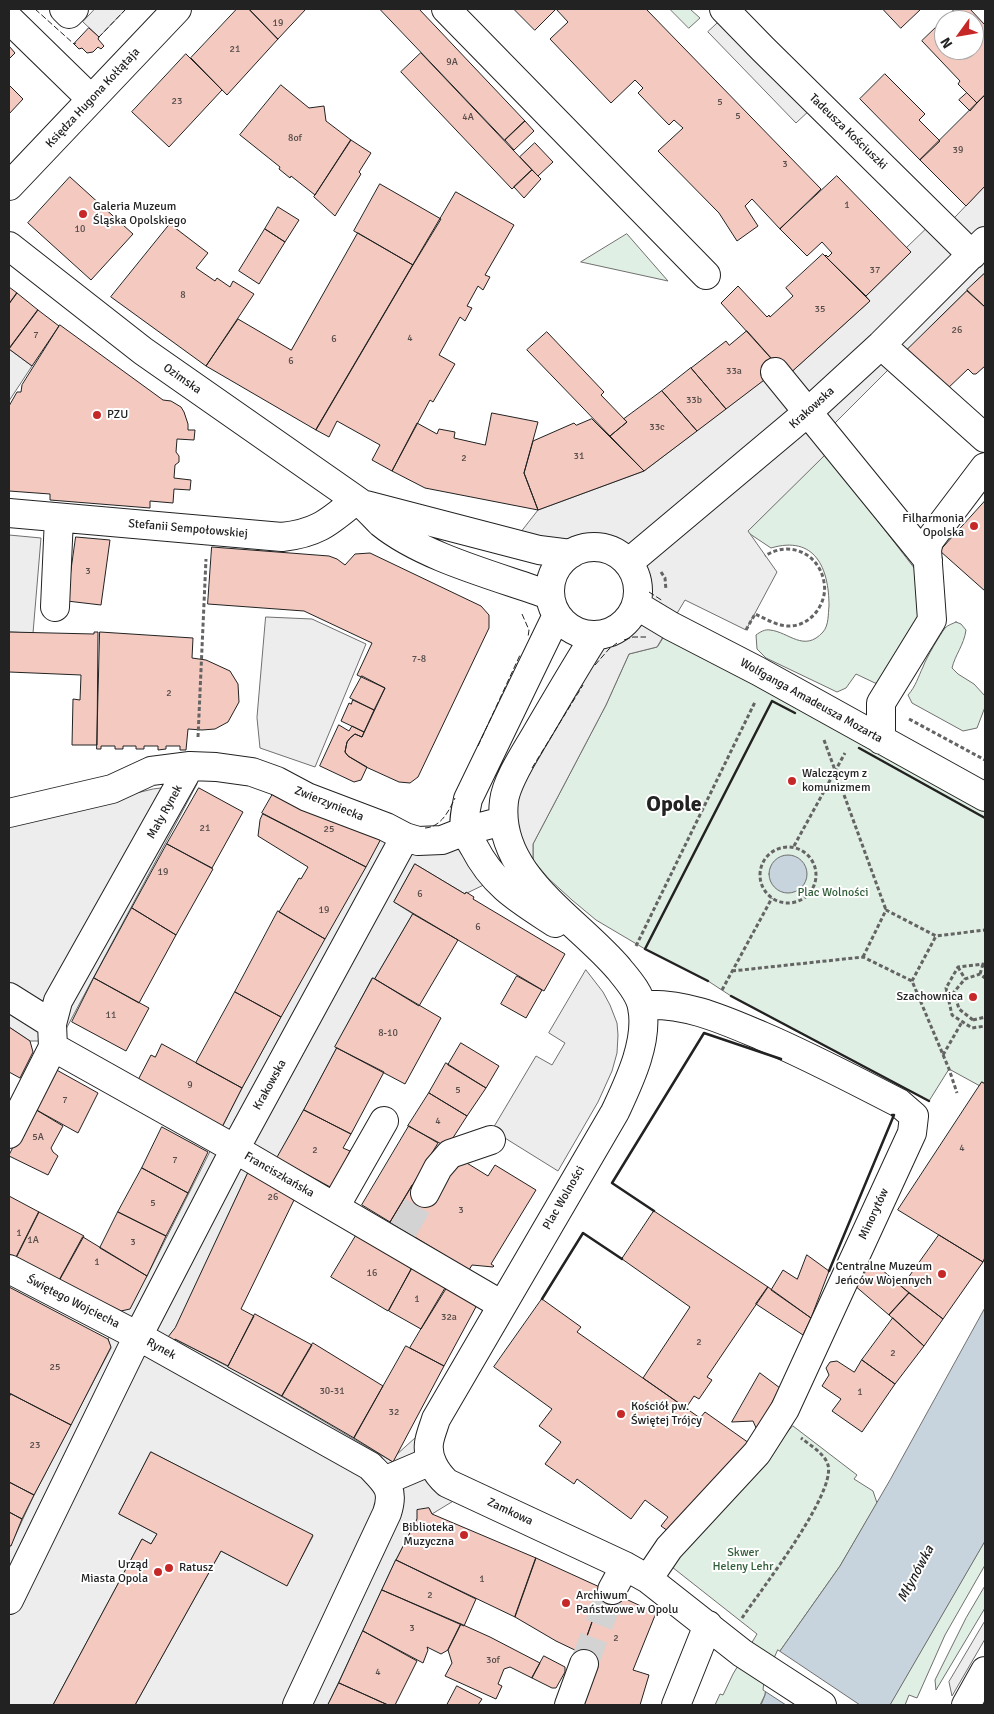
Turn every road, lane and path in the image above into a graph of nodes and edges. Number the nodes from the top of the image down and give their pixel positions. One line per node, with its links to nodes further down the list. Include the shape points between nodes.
1 (64, 9): 2 (street, via 69,14)
2 (74, 9)
3 (176, 9): 7 (street, Księdza Hugona Kołłątaja)
4 (446, 9): 11 (street)
5 (724, 9): 10 (street, Tadeusza Kościuszki, via 936,219)
6 (9, 19): 7 (street)
7 (91, 99): 8 (street, Księdza Hugona Kołłątaja)
8 (9, 186)
9 (9, 246): 17 (street, Ozimska, via 143,351)
10 (979, 248): 12 (street, Krakowska)
11 (706, 276)
12 (881, 344): 14 (street, Krakowska); 15 (street)
13 (775, 372): 14 (street)
14 (808, 412): 23 (street); 24 (street, Krakowska)
15 (985, 438)
16 (985, 466): 23 (street, via 930,541)
17 (359, 502): 20 (street, Stefanii Sempołowskiej, via 326,524 302,535 282,537); 21 (street, Ozimska, via 539,550); 25 (street, Ozimska, via 381,522 423,549)
18 (9, 513): 19 (street, Stefanii Sempołowskiej)
19 (59, 518): 20 (street, Stefanii Sempołowskiej); 27 (street)
20 (207, 531): 35 (path, via 198,749)
21 (571, 554): 24 (street, via 581,549 601,548 610,550); 25 (street, via 553,576)
22 (765, 556): 28 (path, via 787,548 811,558 824,582 822,601 812,617 802,623 784,626 755,614)
23 (928, 560): 31 (street, via 932,620)
24 (628, 563): 26 (street, via 638,590)
25 (553, 605): 29 (street, via 567,626); 40 (street, via 468,799)
26 (636, 605): 29 (street, via 622,626); 30 (street, Wolfganga Amadeusza Mozarta)
27 (55, 607)
28 (746, 630)
29 (595, 636): 39 (street, Plac Wolności, via 517,767 504,798)
30 (809, 700): 33 (street, Wolfganga Amadeusza Mozarta); 36 (path)
31 (881, 703): 33 (street); 34 (path)
32 (752, 709): 48 (path, via 630,957)
33 (870, 734): 36 (path); 37 (street, Wolfganga Amadeusza Mozarta)
34 (985, 760)
35 (190, 766): 38 (street, Mały Rynek, via 151,771 112,788); 41 (street, Zwierzyniecka, via 252,772); 66 (street, Mały Rynek, via 58,1001)
36 (835, 771): 42 (path); 44 (path)
37 (985, 796)
38 (9, 813)
39 (503, 821): 40 (street); 48 (street, Plac Wolności, via 506,838 532,884)
40 (465, 831): 41 (street, Zwierzyniecka, via 430,842); 48 (street, Plac Wolności, via 481,862 512,895)
41 (405, 837): 72 (street, Krakowska)
42 (794, 846): 43 (path, via 780,847 762,862 759,876 763,890); 43 (path, via 808,854 815,866 816,882 808,895 795,903)
43 (772, 898): 47 (path, via 732,971)
44 (886, 910): 46 (path); 47 (path)
45 (985, 930): 46 (path)
46 (936, 936): 54 (path)
47 (863, 956): 54 (path)
48 (612, 962): 58 (street, Plac Wolności, via 634,989)
49 (984, 965): 50 (path); 51 (path)
50 (958, 967): 53 (path); 55 (path)
51 (980, 974): 52 (path); 53 (path)
52 (985, 978)
53 (965, 979): 56 (path)
54 (912, 981): 67 (path)
55 (946, 988): 56 (path); 60 (path)
56 (954, 992): 59 (path)
57 (9, 997): 66 (street)
58 (642, 1005): 76 (street, Plac Wolności, via 644,1020 636,1060 615,1112); 78 (street, Minorytów, via 671,1006 716,1016 883,1094 914,1116 912,1133)
59 (959, 1009): 60 (path); 62 (path)
60 (952, 1015): 63 (path)
61 (985, 1017): 62 (path)
62 (973, 1020): 65 (path)
63 (962, 1022): 65 (path); 67 (path)
64 (985, 1026): 65 (path)
65 (972, 1028)
66 (50, 1044): 70 (street, Mały Rynek); 72 (street, Franciszkańska)
67 (943, 1055): 68 (path)
68 (956, 1093)
69 (384, 1121): 74 (street)
70 (9, 1134)
71 (490, 1140): 73 (street, via 450,1154 438,1168)
72 (226, 1144): 74 (street, Franciszkańska); 77 (street, Krakowska)
73 (425, 1193)
74 (335, 1208): 76 (street, Franciszkańska, via 399,1236)
75 (9, 1269): 77 (street, Świętego Wojciecha)
76 (502, 1305): 79 (street, via 436,1419 428,1443)
77 (138, 1336): 80 (street, Rynek, via 370,1466); 82 (street, Rynek)
78 (777, 1422): 81 (street, Minorytów, via 757,1453 675,1541); 84 (path, via 823,1457 828,1466 827,1478 810,1518)
79 (431, 1461): 80 (street); 81 (street, Zamkowa, via 437,1474 446,1482 618,1578)
80 (384, 1481): 87 (street, via 391,1501 387,1513)
81 (648, 1579): 83 (street, Zamkowa)
82 (9, 1600)
83 (708, 1625): 89 (street); 90 (street, Zamkowa, via 742,1653)
84 (738, 1625)
85 (584, 1664): 88 (street)
86 (985, 1671): 91 (street)
87 (297, 1705)
88 (569, 1705)
89 (676, 1705)
90 (822, 1705)
91 (966, 1705)

